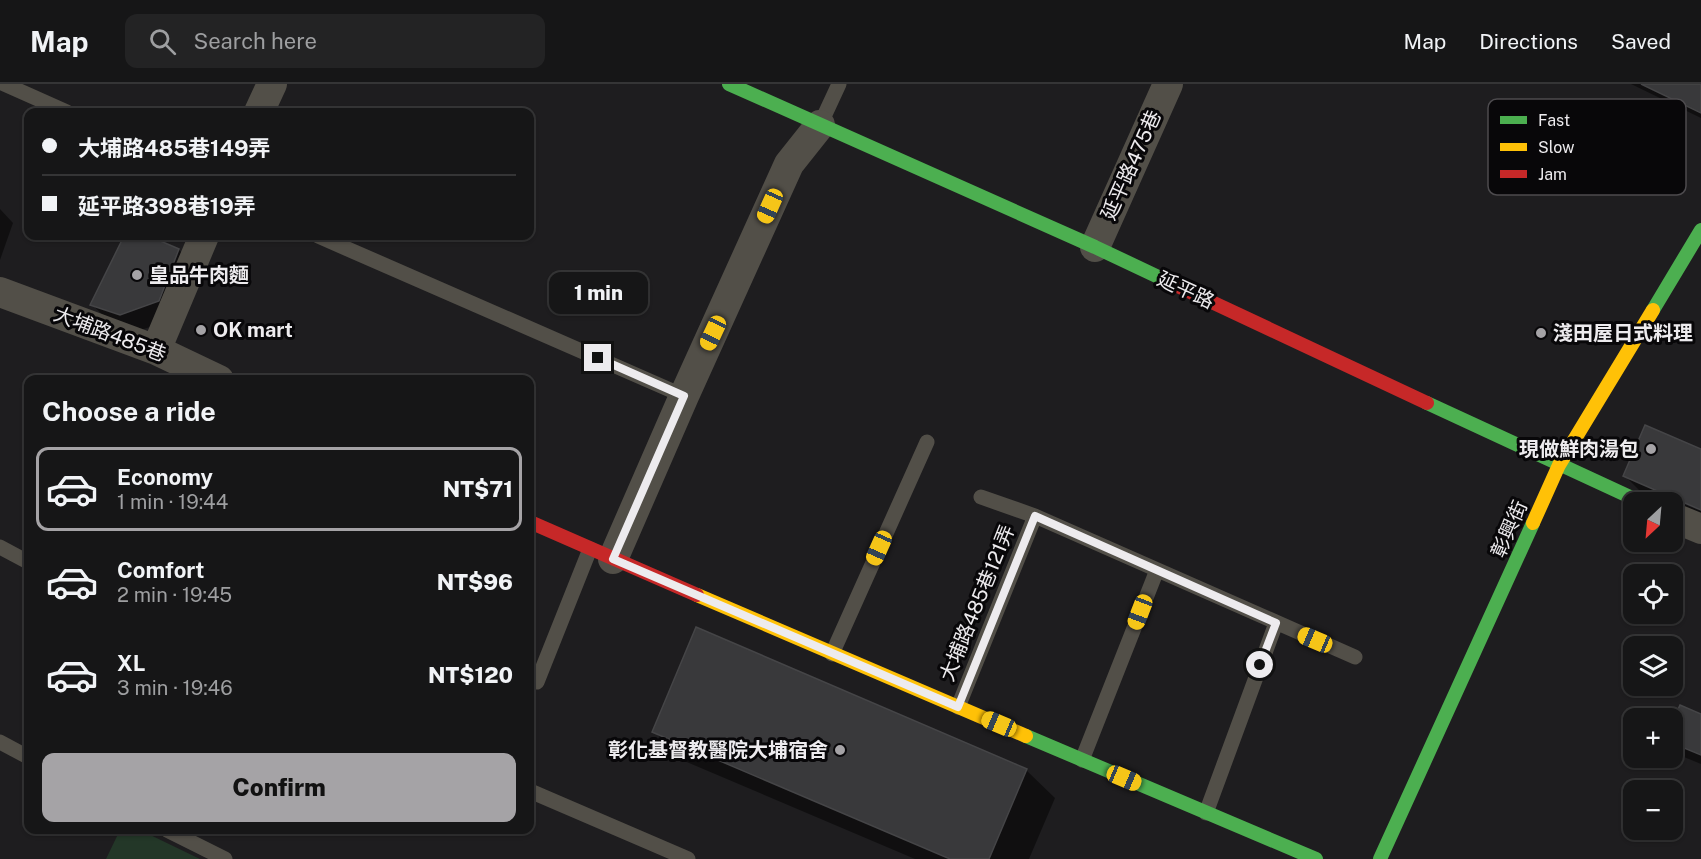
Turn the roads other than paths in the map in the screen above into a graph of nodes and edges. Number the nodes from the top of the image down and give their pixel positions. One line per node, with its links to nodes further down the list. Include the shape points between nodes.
1 (4, 84): 6 (lane)
2 (272, 84): 7 (street)
3 (729, 84): 8 (street, 延平路)
4 (839, 84): 8 (lane)
5 (1168, 84): 12 (street, 延平路475巷)
6 (59, 108)
7 (261, 108)
8 (820, 125): 12 (street, 延平路); 16 (street, via 789,164)
9 (1701, 230): 18 (street, 彰興街)
10 (202, 240): 14 (street)
11 (327, 240): 16 (lane)
12 (1095, 247): 18 (street, 延平路)
13 (0, 292): 14 (street, 大埔路485巷)
14 (156, 350): 15 (street, 大埔路485巷)
15 (208, 375)
16 (684, 396): 26 (street)
17 (927, 442): 30 (lane)
18 (1559, 465): 19 (street, 延平路); 43 (street, 彰興街)
19 (1623, 494)
20 (981, 497): 21 (lane)
21 (1035, 516): 28 (lane); 33 (lane, 大埔路485巷121弄)
22 (1683, 522): 24 (street)
23 (534, 524): 26 (street)
24 (1701, 529)
25 (0, 547): 27 (lane)
26 (602, 554): 30 (street); 32 (lane)
27 (24, 560)
28 (1157, 570): 29 (lane); 36 (lane)
29 (1276, 623): 31 (lane); 38 (lane)
30 (832, 654): 33 (street)
31 (1354, 657)
32 (537, 682)
33 (958, 707): 36 (street)
34 (0, 742): 35 (lane)
35 (24, 756)
36 (1082, 760): 38 (street)
37 (534, 793): 41 (lane)
38 (1206, 813): 42 (street)
39 (175, 834): 40 (lane)
40 (225, 859)
41 (688, 859)
42 (1316, 859)
43 (1380, 859)

